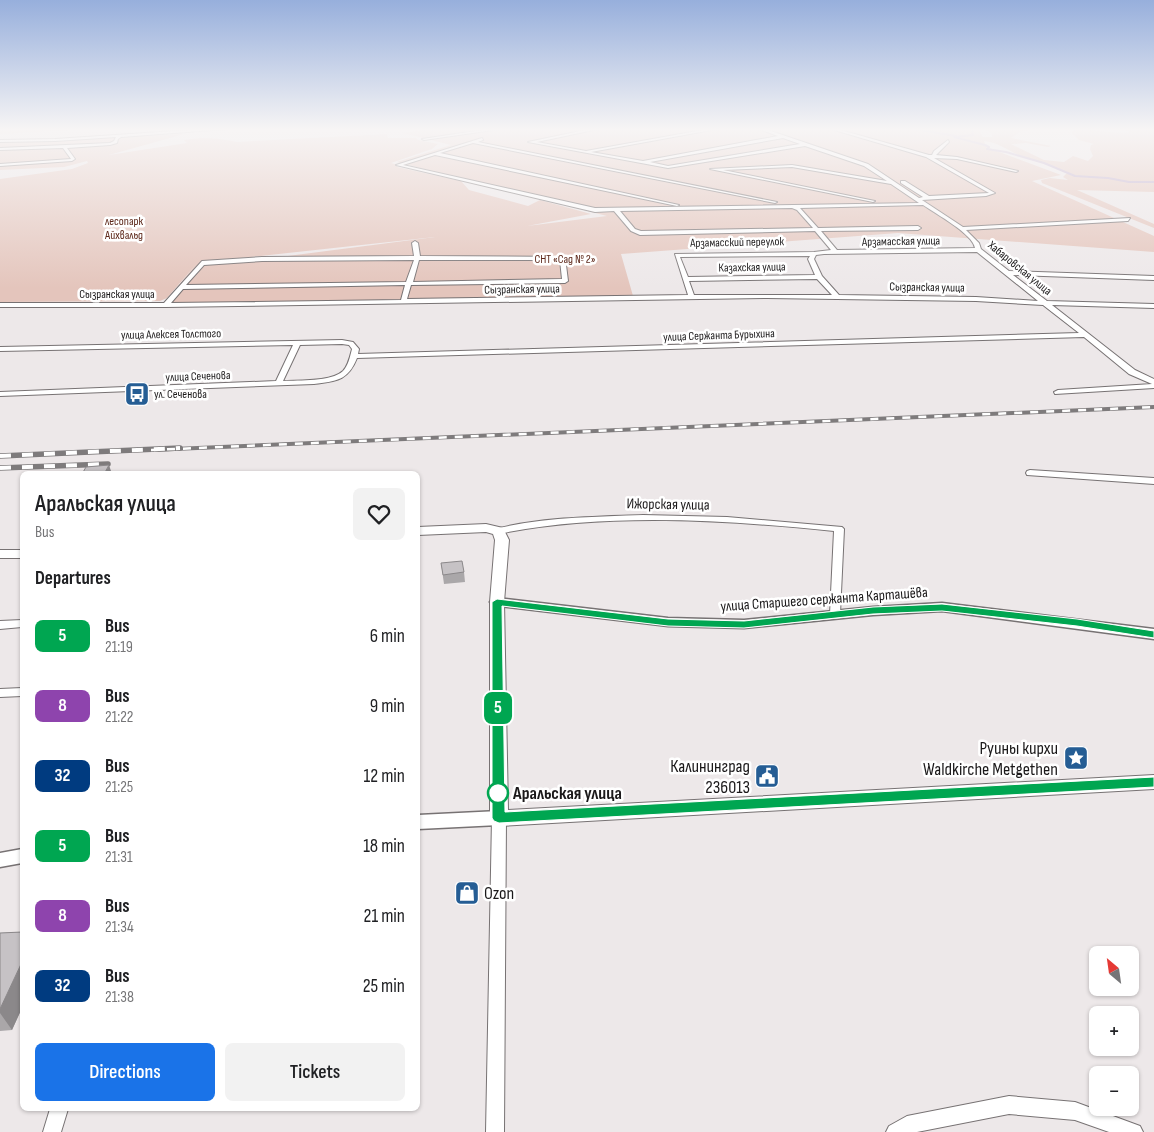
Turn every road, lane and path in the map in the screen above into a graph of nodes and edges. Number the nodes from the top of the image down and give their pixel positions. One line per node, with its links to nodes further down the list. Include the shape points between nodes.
1 (469, 182): 16 (street, via 583,209)
2 (569, 182): 15 (street)
3 (673, 182): 14 (street)
4 (778, 182): 12 (street)
5 (881, 182): 9 (street)
6 (890, 182): 9 (street, Хабаровская улица)
7 (902, 182): 10 (street)
8 (973, 182): 10 (street, via 993,193)
9 (893, 184): 11 (street, Хабаровская улица)
10 (928, 198): 11 (street)
11 (917, 199): 13 (street, Хабаровская улица)
12 (891, 204): 13 (street); 14 (street)
13 (924, 204): 19 (street, Хабаровская улица)
14 (795, 206): 15 (street); 20 (street)
15 (694, 208): 16 (street)
16 (616, 210): 20 (street, via 633,230 640,233)
17 (1128, 219): 19 (street)
18 (918, 228): 20 (street)
19 (962, 229): 22 (street, Хабаровская улица)
20 (816, 230): 23 (street)
21 (415, 243): 25 (street)
22 (978, 250): 23 (street, Арзамасская улица); 26 (street, Хабаровская улица)
23 (836, 252): 24 (street, Арзамасская улица)
24 (814, 254): 27 (street, via 811,259); 29 (street, Арзамасский переулок, via 677,254)
25 (417, 258): 30 (street); 30 (street, via 560,258 564,260 565,279 558,282); 31 (street, via 216,261 198,266)
26 (1006, 273): 28 (street); 35 (street, Хабаровская улица)
27 (819, 278): 29 (street, Казахская улица); 32 (street)
28 (1154, 278)
29 (685, 279): 33 (street, Арзамасский переулок)
30 (408, 283): 31 (street); 34 (street)
31 (182, 287): 37 (street)
32 (837, 297): 33 (street, Сызранская улица); 35 (street, Сызранская улица)
33 (692, 298): 34 (street, Сызранская улица)
34 (403, 302): 37 (street, Сызранская улица)
35 (1044, 303): 38 (street, Сызранская улица); 39 (street, Хабаровская улица)
36 (0, 305): 37 (street, Сызранская улица)
37 (166, 305)
38 (1154, 306)
39 (1085, 336): 42 (street, улица Сержанта Бурыхина); 43 (street, Хабаровская улица, via 1132,372)
40 (297, 343): 41 (street, улица Алексея Толстого); 42 (street, улица Алексея Толстого, via 351,343 356,349); 44 (street)
41 (0, 349)
42 (354, 356): 44 (street, улица Сеченова, via 346,374 336,378)
43 (1154, 382)
44 (278, 384): 47 (street, улица Сеченова)
45 (1154, 386): 46 (street)
46 (1058, 392)
47 (0, 394)
48 (1030, 473): 49 (street)
49 (1154, 481)
50 (420, 531): 51 (main road, via 486,528)
51 (498, 531): 54 (main road, via 502,540); 55 (street, Ижорская улица, via 533,523 654,518 760,521 839,529)
52 (0, 554): 53 (main road)
53 (20, 554)
54 (497, 602): 55 (street, улица Старшего сержанта Карташёва, via 668,622 744,624); 62 (main road)
55 (835, 614): 58 (street, улица Старшего сержанта Карташёва, via 942,607)
56 (20, 624): 57 (street)
57 (0, 625)
58 (1154, 634)
59 (20, 692): 60 (street)
60 (0, 693)
61 (1154, 782): 62 (main road)
62 (499, 818): 63 (street); 68 (street)
63 (420, 822)
64 (20, 856): 65 (street)
65 (0, 860)
66 (59, 1111): 67 (street)
67 (52, 1132)
68 (495, 1132)
69 (895, 1132): 70 (street, via 906,1125 1009,1105 1075,1111)
70 (1134, 1132)

